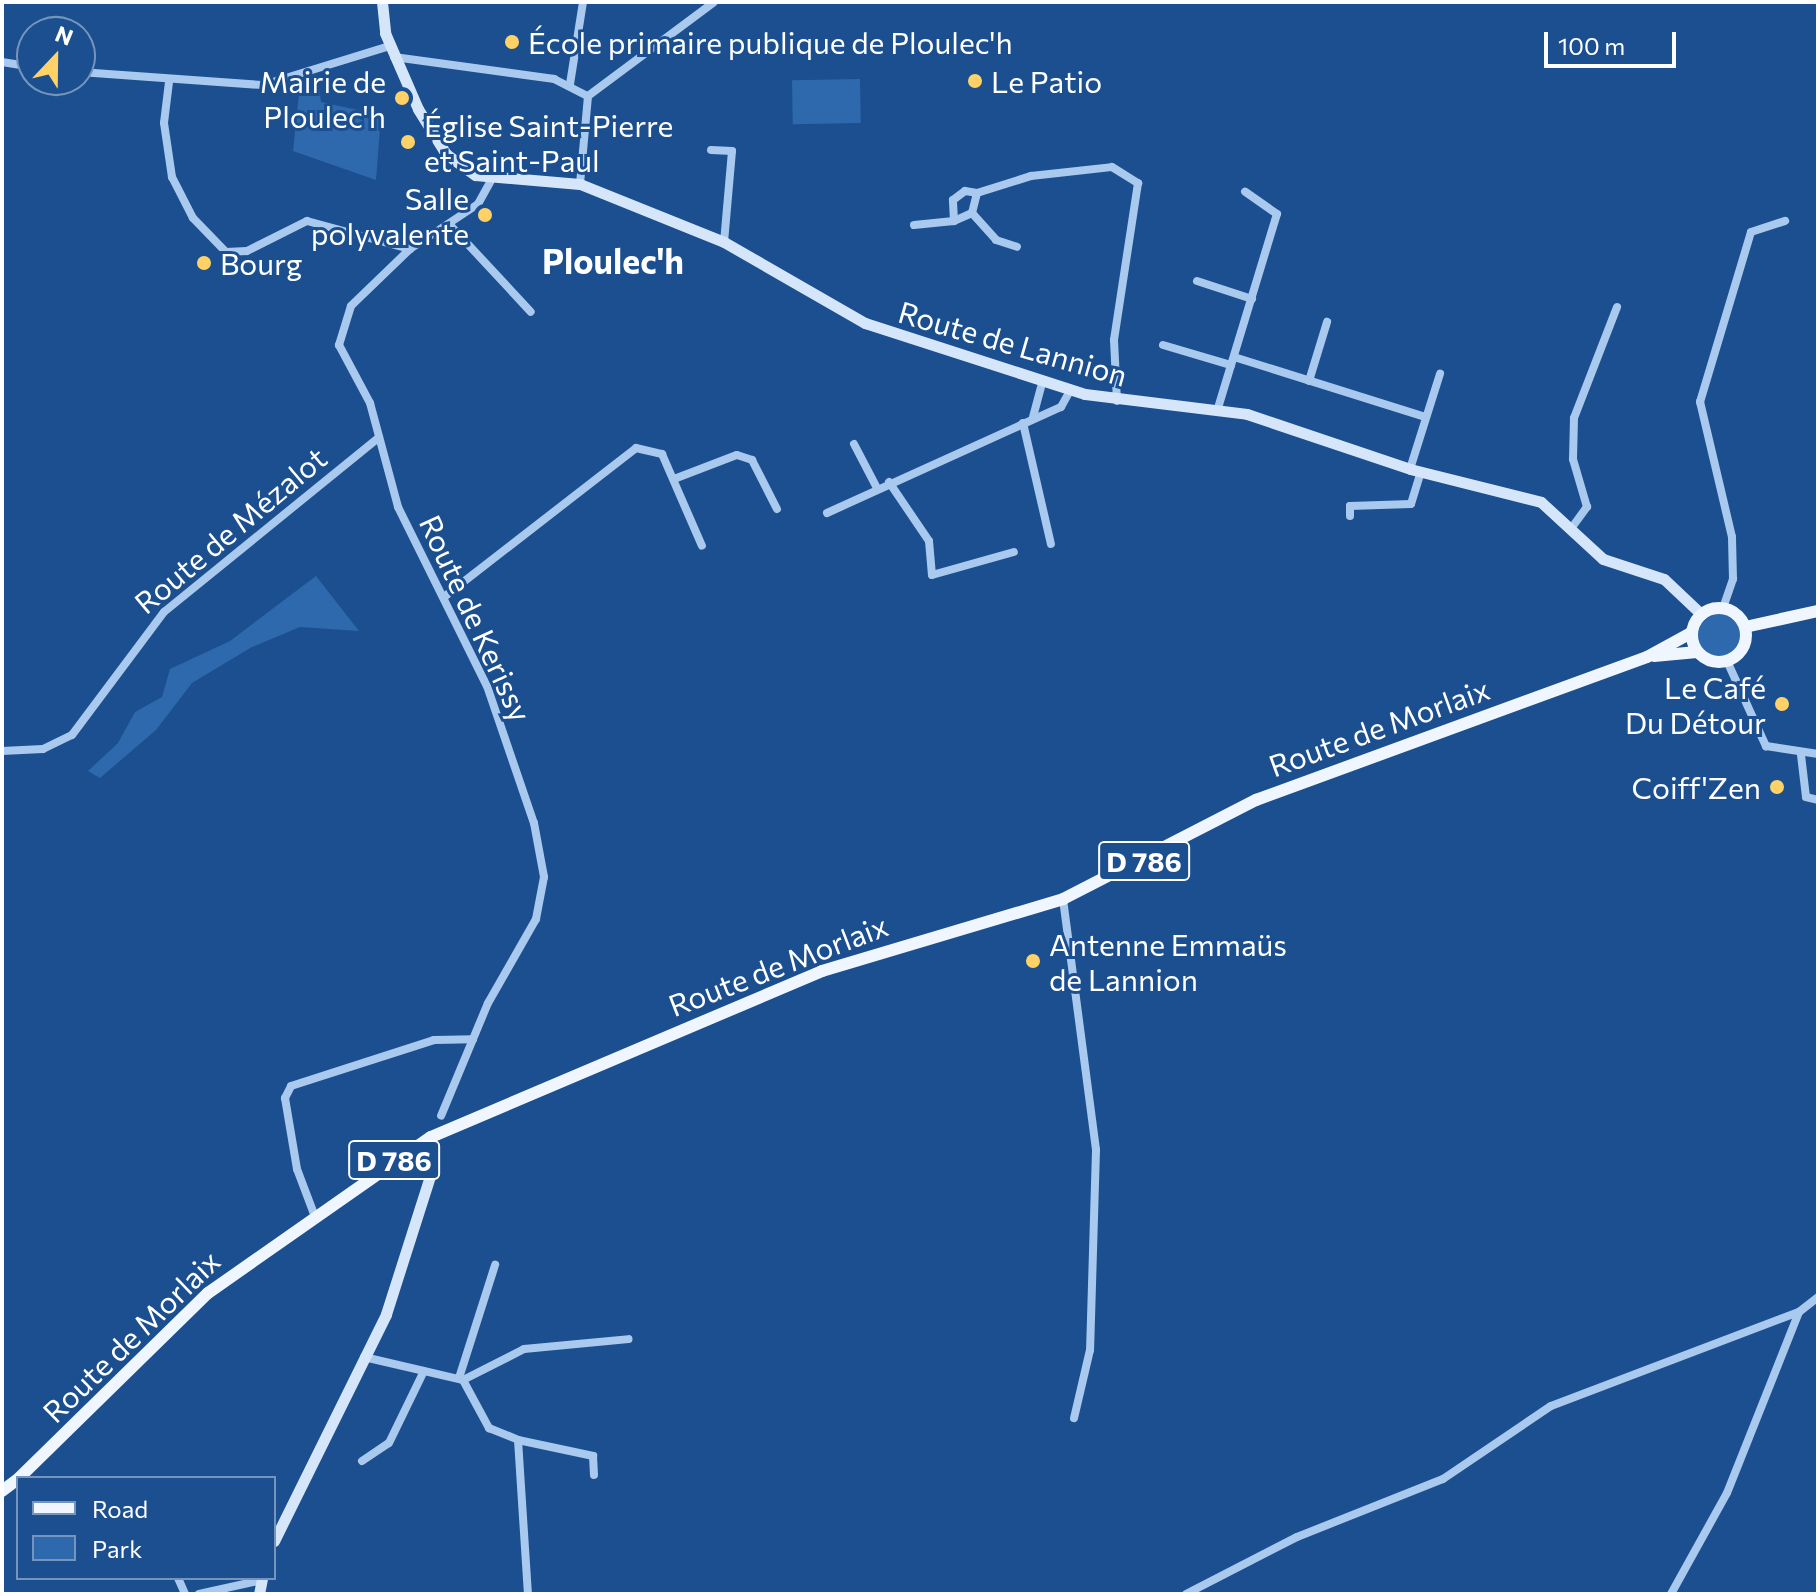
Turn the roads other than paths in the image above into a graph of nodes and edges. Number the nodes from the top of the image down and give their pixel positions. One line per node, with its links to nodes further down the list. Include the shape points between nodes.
1 (382, 2): 4 (street)
2 (583, 2): 7 (street)
3 (714, 2): 8 (street)
4 (392, 51): 6 (street, via 263,85); 7 (street); 10 (street, via 446,154)
5 (96, 74): 6 (street)
6 (169, 82): 21 (street, via 164,123 172,177 193,218 226,252 247,251 307,221)
7 (570, 84): 8 (street)
8 (588, 96): 11 (street)
9 (711, 150): 19 (street, via 732,151)
10 (491, 181): 11 (street); 18 (street, Route de Kerissy)
11 (580, 184): 19 (street, Route de Lannion)
12 (1245, 192): 23 (street, via 1277,214)
13 (977, 193): 14 (street); 15 (street, via 953,200); 33 (street, via 1031,176 1112,167 1138,183 1114,340)
14 (972, 213): 15 (street); 20 (street, via 996,240)
15 (954, 221): 17 (street)
16 (1785, 221): 52 (street, via 1751,232 1700,402 1732,537 1733,579)
17 (914, 225)
18 (451, 226): 21 (street, Route de Kerissy); 25 (street)
19 (724, 242): 30 (street, Route de Lannion, via 839,312)
20 (1017, 247)
21 (410, 249): 38 (street, Route de Kerissy, via 351,306 338,333)
22 (1197, 281): 23 (street)
23 (1252, 299): 28 (street)
24 (1617, 307): 47 (street, via 1574,418 1573,459 1587,507)
25 (531, 312)
26 (1327, 322): 31 (street)
27 (1163, 345): 28 (street)
28 (1233, 361): 31 (street); 34 (street)
29 (1440, 374): 36 (street)
30 (1043, 380): 32 (street, Route de Lannion); 35 (street)
31 (1309, 381): 36 (street)
32 (1071, 389): 33 (street, Route de Lannion); 35 (street, via 1061,407)
33 (1117, 402): 34 (street, Route de Lannion)
34 (1218, 408): 40 (street, Route de Lannion)
35 (1033, 417): 37 (street)
36 (1426, 417): 40 (street)
37 (1023, 423): 42 (street); 48 (street)
38 (379, 437): 51 (street, Route de Kerissy, via 398,507); 60 (street, Route de Mézalot, via 164,612 61,743)
39 (854, 444): 43 (street)
40 (1415, 471): 46 (street, via 1411,504 1350,506); 47 (street, Route de Lannion, via 1541,502)
41 (674, 479): 44 (street, via 737,455 752,460); 49 (street); 51 (street, via 662,454 636,448)
42 (889, 482): 43 (street); 50 (street, via 929,541 932,575)
43 (877, 488): 45 (street)
44 (777, 509)
45 (827, 513)
46 (1350, 516)
47 (1573, 526): 54 (street, Route de Lannion, via 1603,559 1664,579)
48 (1051, 544)
49 (702, 546)
50 (1014, 552)
51 (444, 597): 65 (street, Route de Kerissy, via 491,698 544,877 536,919)
52 (1723, 608): 54 (main road); 55 (main road)
53 (1818, 611): 55 (main road)
54 (1701, 614): 56 (main road)
55 (1745, 627): 59 (main road, via 1743,648)
56 (1691, 633): 57 (main road); 58 (main road, Route de Morlaix / D 786)
57 (1697, 652): 58 (main road, Route de Morlaix / D 786); 59 (main road)
58 (1647, 657): 64 (main road, Route de Morlaix / D 786, via 1256,800)
59 (1727, 661): 62 (street, via 1758,736 1779,753)
60 (2, 751)
61 (1818, 754): 62 (street)
62 (1801, 755): 63 (street, via 1806,797)
63 (1818, 800)
64 (1063, 899): 67 (main road, Route de Morlaix / D 786, via 822,971); 76 (street, via 1096,1150 1090,1350)
65 (473, 1039): 66 (street, Route de Kerissy); 68 (street, via 434,1040 291,1086 285,1098 297,1169)
66 (441, 1116)
67 (431, 1137): 68 (main road, Route de Morlaix / D 786); 73 (street, via 433,1167)
68 (314, 1214): 80 (main road, Route de Morlaix / D 786, via 208,1293)
69 (495, 1265): 75 (street)
70 (1818, 1297): 71 (street)
71 (1799, 1312): 85 (street, via 1551,1406 1443,1479 1297,1537); 86 (street, via 1727,1493)
72 (629, 1339): 75 (street, via 524,1349)
73 (364, 1357): 74 (street); 81 (street)
74 (424, 1371): 75 (street); 78 (street, via 389,1443)
75 (461, 1379): 77 (street, via 489,1428)
76 (1074, 1418)
77 (518, 1440): 79 (street, via 593,1456); 84 (street)
78 (362, 1461)
79 (594, 1475)
80 (21, 1476)
81 (276, 1537)
82 (258, 1580): 83 (street)
83 (199, 1594)
84 (528, 1594)
85 (1186, 1594)
86 (1671, 1594)

